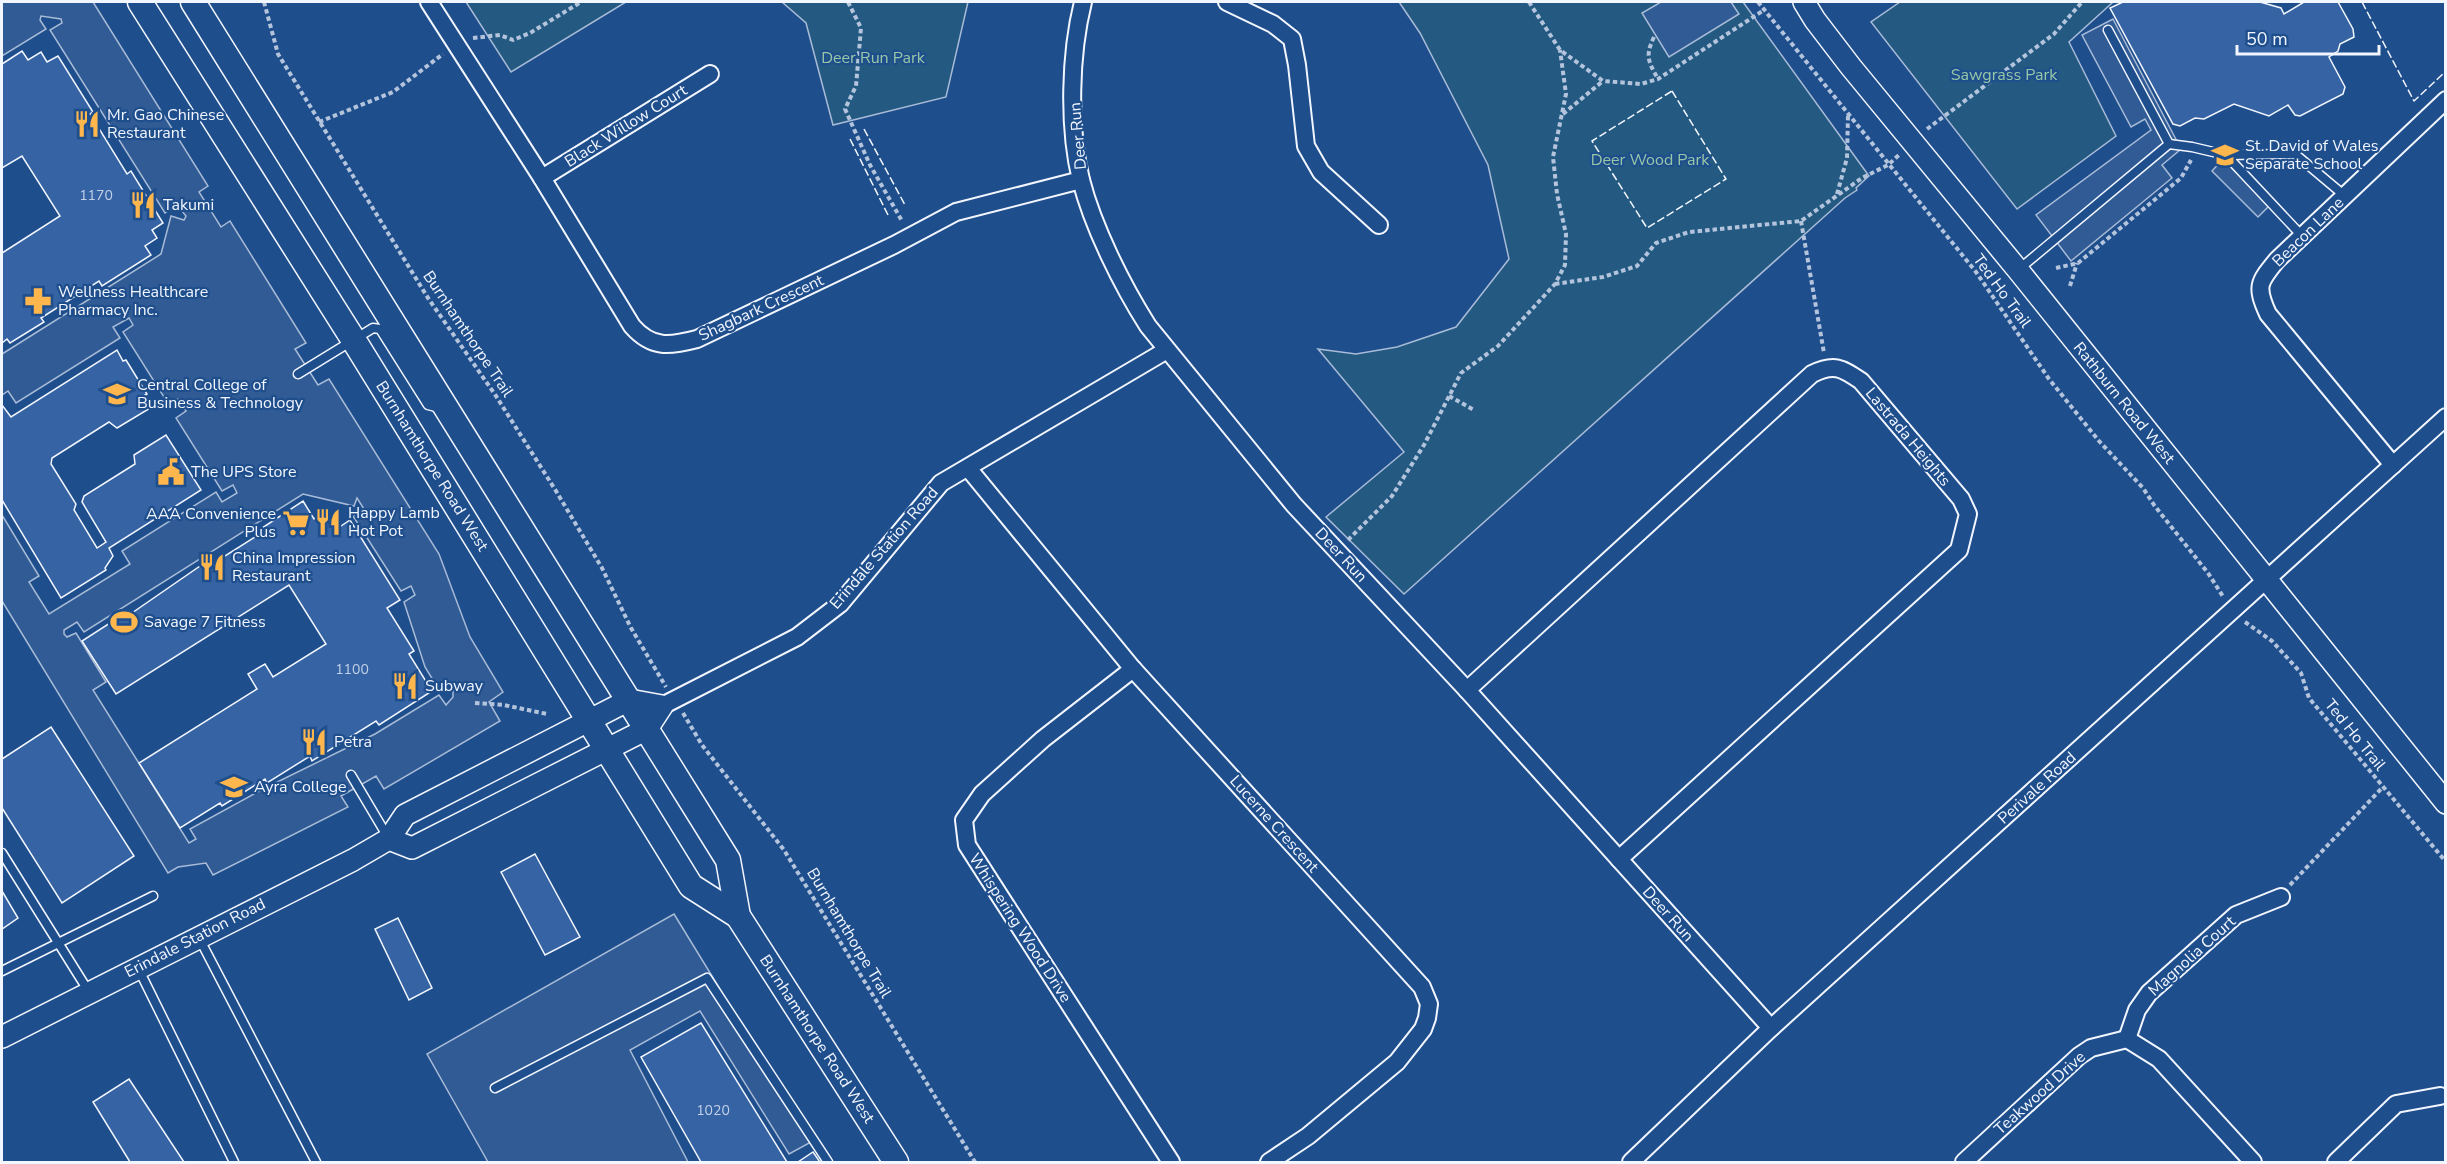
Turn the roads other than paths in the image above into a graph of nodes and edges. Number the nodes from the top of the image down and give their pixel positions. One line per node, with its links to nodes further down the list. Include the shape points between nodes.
1 (140, 2): 18 (main road, Burnhamthorpe Road West)
2 (193, 2): 21 (main road, Burnhamthorpe Road West)
3 (429, 2): 12 (street, Shagbark Crescent)
4 (1083, 2): 13 (street, Deer Run, via 1074,60 1074,123)
5 (1227, 2): 15 (street, via 1273,24 1292,39 1306,146 1321,172)
6 (1804, 2): 17 (street, Rathburn Road West, via 1851,67)
7 (2108, 30): 10 (lane)
8 (710, 74): 12 (street, Black Willow Court)
9 (2445, 100): 14 (street, Beacon Lane)
10 (2169, 144): 11 (lane); 17 (lane)
11 (2226, 155): 14 (lane, via 2295,154); 16 (lane)
12 (542, 178): 13 (street, Shagbark Crescent, via 632,326 643,339 677,344 697,339 956,212)
13 (1081, 180): 19 (street, Deer Run, via 1130,299)
14 (2345, 196): 16 (street, Beacon Lane)
15 (1379, 225)
16 (2302, 236): 23 (street, Beacon Lane, via 2262,279 2259,296 2268,314)
17 (2018, 270): 25 (street, Rathburn Road West)
18 (353, 339): 20 (lane); 21 (lane, via 373,328 380,329 428,405); 30 (main road, Burnhamthorpe Road West)
19 (1167, 350): 24 (street, Erindale Station Road); 27 (street, Deer Run, via 1294,505)
20 (298, 374)
21 (450, 412): 28 (main road, Burnhamthorpe Road West)
22 (2445, 417): 23 (street, Perivale Road)
23 (2393, 465): 25 (street, Perivale Road)
24 (968, 468): 26 (street, Lucerne Crescent); 29 (street, Erindale Station Road, via 941,483 840,604 796,637)
25 (2266, 580): 34 (street, Rathburn Road West); 46 (street, Perivale Road)
26 (1133, 669): 55 (street, Whispering Wood Drive, via 1034,747 982,794 964,820 967,845); 56 (street, Lucerne Crescent, via 1422,987 1429,1004 1423,1029 1397,1062 1308,1136)
27 (1467, 690): 37 (street, Deer Run); 37 (street, Lastrada Heights, via 1812,374 1827,366 1844,369 1861,381 1961,500 1968,514 1959,550)
28 (629, 700): 29 (street); 30 (street, Erindale Station Road); 31 (main road, Burnhamthorpe Road West)
29 (662, 706): 31 (street, Erindale Station Road)
30 (588, 722): 32 (main road, Burnhamthorpe Road West); 35 (street, Erindale Station Road, via 405,815)
31 (647, 729): 32 (street, Erindale Station Road); 40 (main road, Burnhamthorpe Road West, via 728,860)
32 (606, 750): 35 (street, Erindale Station Road, via 412,848); 40 (main road, Burnhamthorpe Road West, via 691,886)
33 (351, 775): 35 (lane)
34 (2445, 803)
35 (389, 839): 41 (street, Erindale Station Road)
36 (2, 853): 42 (lane)
37 (1619, 859): 46 (street, Deer Run)
38 (153, 896): 42 (lane)
39 (2281, 897): 48 (street, Magnolia Court, via 2236,915 2149,993 2137,1010)
40 (738, 916): 54 (main road, Burnhamthorpe Road West)
41 (199, 938): 43 (street, Erindale Station Road); 52 (lane)
42 (59, 942): 44 (lane); 45 (lane)
43 (138, 968): 45 (street, Erindale Station Road); 51 (lane)
44 (2, 971)
45 (90, 992): 47 (street, Erindale Station Road)
46 (1771, 1028): 57 (street, Perivale Road)
47 (2, 1037)
48 (2127, 1039): 58 (street, Teakwood Drive, via 2091,1048 2079,1056); 59 (street, via 2159,1059)
49 (495, 1088): 53 (lane, via 707,978)
50 (2440, 1096): 60 (street, via 2396,1104)
51 (234, 1162)
52 (316, 1162)
53 (828, 1162)
54 (896, 1162)
55 (1171, 1162)
56 (1269, 1162)
57 (1631, 1162)
58 (1964, 1162)
59 (2253, 1162)
60 (2336, 1162)

